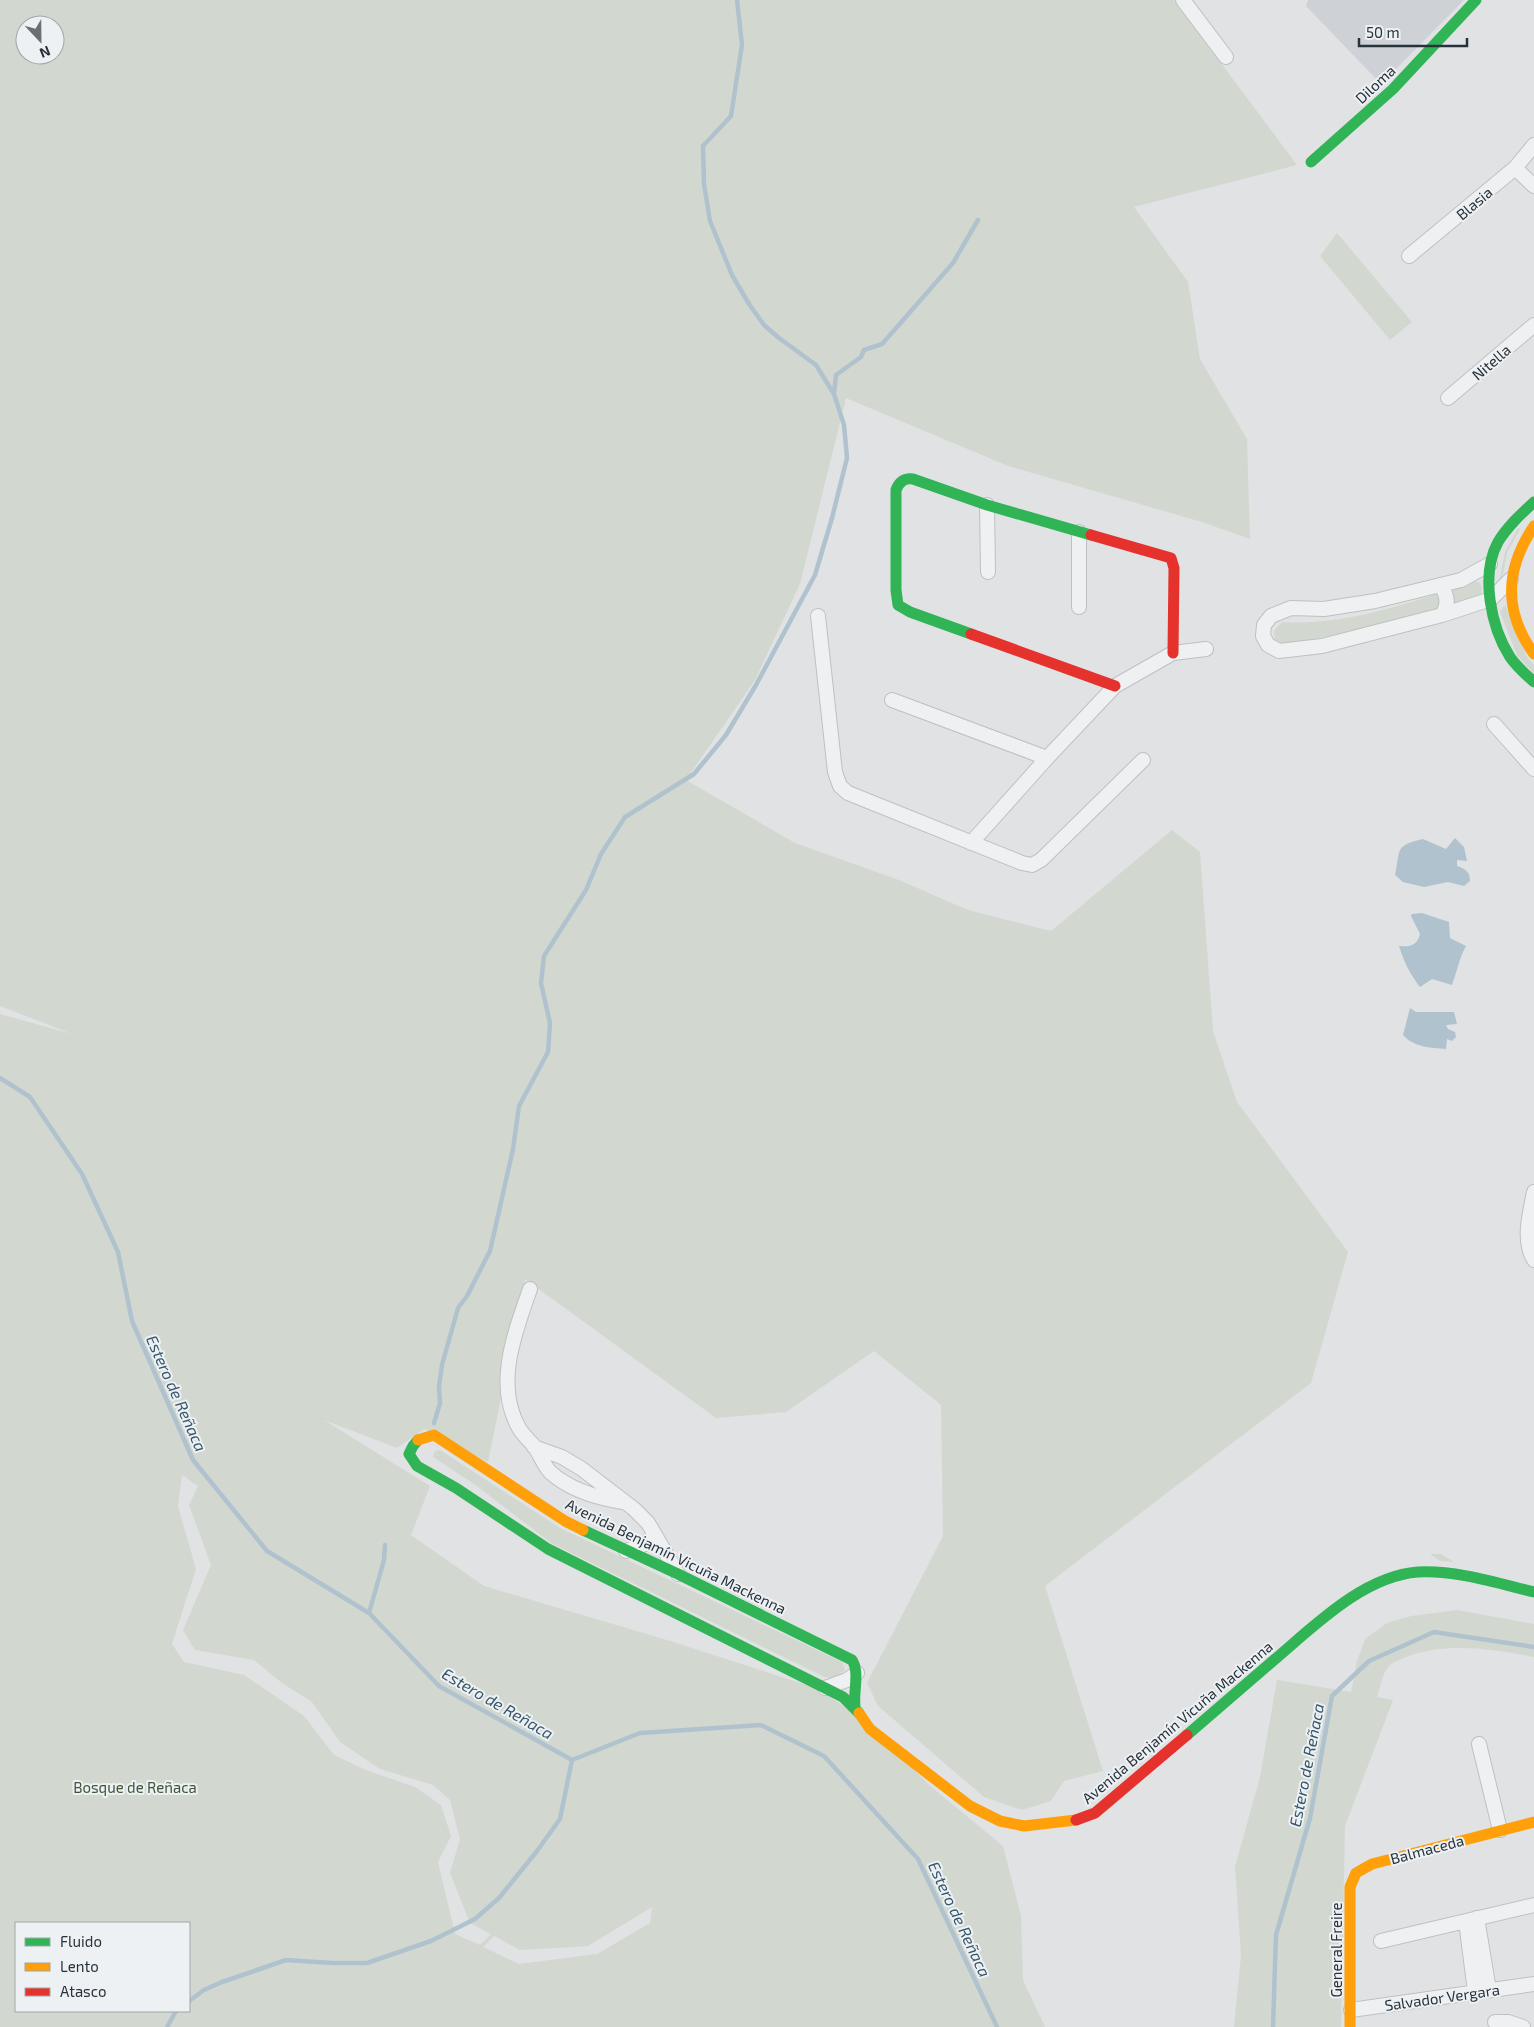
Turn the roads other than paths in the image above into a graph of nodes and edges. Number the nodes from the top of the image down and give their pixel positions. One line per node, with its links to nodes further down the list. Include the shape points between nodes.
1 (1183, 0): 3 (street)
2 (1476, 0): 5 (street, Diloma, via 1394,89)
3 (1226, 57)
4 (1534, 145): 6 (street, Blasia)
5 (1311, 162)
6 (1515, 168): 7 (street); 8 (street, Blasia)
7 (1534, 186)
8 (1409, 256)
9 (1534, 325): 10 (street, Nitella)
10 (1448, 398)
11 (1534, 502): 15 (street, via 1503,534)
12 (987, 505): 14 (street); 16 (street); 27 (street, via 913,478 899,484 896,490 898,604 910,612)
13 (1534, 526): 17 (street, via 1518,554)
14 (1078, 532): 20 (street); 24 (street, via 1167,556 1173,561)
15 (1490, 564): 18 (street, via 1461,580); 19 (street)
16 (988, 572)
17 (1511, 579): 19 (street); 25 (street, via 1516,623)
18 (1440, 585): 22 (street, via 1447,601); 22 (street, via 1349,606 1291,608 1271,616 1264,625 1263,636 1275,650 1291,651)
19 (1491, 599): 22 (street); 26 (street, via 1495,626 1506,650)
20 (1079, 607)
21 (818, 616): 33 (street, via 835,772 840,786)
22 (1442, 616)
23 (1206, 649): 24 (street)
24 (1173, 653): 27 (street)
25 (1534, 654)
26 (1534, 682)
27 (1115, 686): 30 (street)
28 (892, 700): 30 (street)
29 (1494, 724): 32 (street)
30 (1047, 758): 33 (street)
31 (1143, 760): 33 (street, via 1037,863 1027,865)
32 (1534, 769)
33 (971, 843)
34 (1534, 1192): 35 (street, via 1528,1247)
35 (1534, 1260)
36 (530, 1288): 37 (street, via 515,1335 508,1374 514,1418)
37 (534, 1447): 38 (street, via 562,1456); 38 (street, via 550,1472 572,1487 592,1496)
38 (623, 1502): 39 (street, via 642,1516)
39 (655, 1535): 40 (street, via 645,1544); 41 (street)
40 (626, 1551): 41 (street, Avenida Benjamín Vicuña Mackenna); 44 (street, Avenida Benjamín Vicuña Mackenna, via 565,1522 434,1435 420,1438 412,1444 409,1454 417,1466 548,1549)
41 (678, 1574): 43 (street, Avenida Benjamín Vicuña Mackenna, via 852,1660)
42 (1534, 1592): 45 (street, Avenida Benjamín Vicuña Mackenna, via 1427,1571 1397,1577 1364,1590 1333,1610 1095,1813 1077,1820 1024,1826 1000,1821 970,1806 870,1729)
43 (857, 1673): 44 (street); 45 (street, via 853,1689)
44 (825, 1688): 45 (street, Avenida Benjamín Vicuña Mackenna)
45 (855, 1707)
46 (1479, 1744): 48 (street)
47 (1534, 1822): 48 (street, Balmaceda)
48 (1500, 1830): 49 (street, Balmaceda, via 1372,1864)
49 (1356, 1873): 55 (street, General Freire, via 1350,1887)
50 (1534, 1905): 51 (street)
51 (1472, 1920): 52 (street); 54 (street)
52 (1381, 1941)
53 (1534, 1984): 54 (street, Salvador Vergara)
54 (1482, 1991): 55 (street, Salvador Vergara)
55 (1351, 2010): 57 (street, General Freire)
56 (1495, 2022): 58 (street)
57 (1350, 2027)
58 (1523, 2027)

